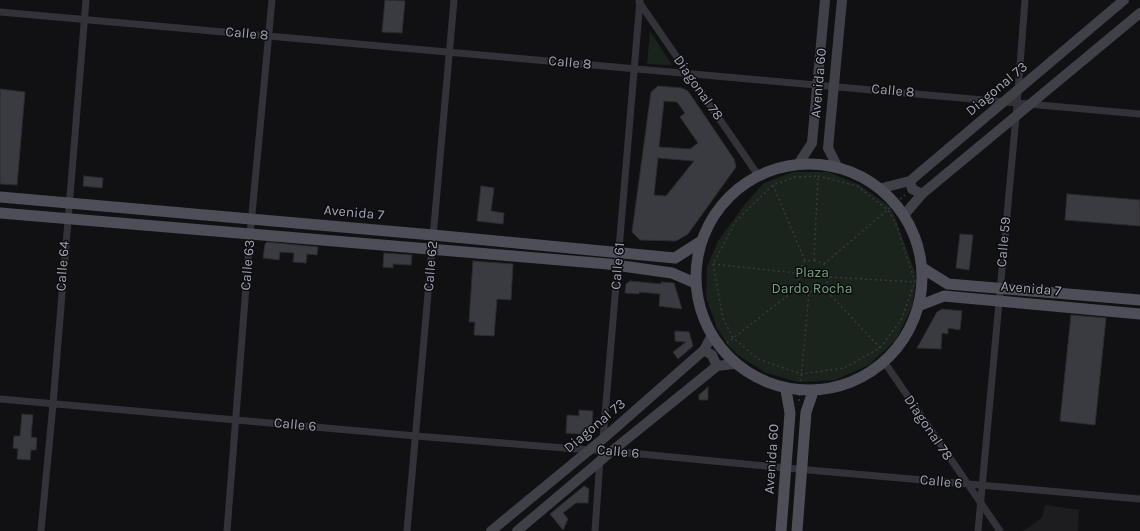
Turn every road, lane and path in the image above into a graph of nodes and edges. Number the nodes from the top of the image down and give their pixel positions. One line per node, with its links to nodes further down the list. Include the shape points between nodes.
1 (86, 0): 11 (street, Calle 64)
2 (272, 0): 12 (street, Calle 63)
3 (454, 0): 13 (street, Calle 62)
4 (825, 0): 16 (main road, Avenida 60)
5 (842, 0): 17 (main road, Avenida 60)
6 (1025, 0): 18 (street, Calle 59)
7 (1124, 0): 18 (main road, Diagonal 73)
8 (639, 1): 14 (street, Calle 61); 15 (street, Diagonal 78)
9 (0, 12): 11 (street, Calle 8)
10 (1140, 13): 21 (main road)
11 (84, 19): 12 (street, Calle 8); 33 (street, Calle 64)
12 (269, 36): 13 (street, Calle 8); 38 (street, Calle 63)
13 (449, 52): 14 (street, Calle 8); 40 (street, Calle 62)
14 (634, 69): 15 (street, Calle 8); 43 (street, Calle 61)
15 (688, 73): 16 (street, Calle 8); 26 (street, Diagonal 78)
16 (818, 85): 17 (street, Calle 8); 24 (main road, Avenida 60, via 812,143)
17 (834, 86): 19 (street, Calle 8); 25 (main road, Avenida 60, via 828,148)
18 (1018, 90): 19 (main road, Diagonal 73); 20 (street, Calle 59)
19 (1004, 101): 20 (street, Calle 8); 28 (main road, Diagonal 73)
20 (1016, 102): 21 (street, Calle 8); 23 (street, Calle 59)
21 (1032, 104): 22 (street, Calle 8); 23 (main road)
22 (1140, 114)
23 (1016, 117): 31 (main road); 56 (street, Calle 59)
24 (799, 163): 25 (main road); 26 (main road, via 767,171)
25 (837, 166): 30 (main road)
26 (758, 176): 41 (main road, via 735,190 721,205 709,222)
27 (818, 176): 29 (path, via 795,177); 34 (path, via 857,186); 44 (path)
28 (910, 181): 30 (main road, Diagonal 73); 31 (main road, via 912,189)
29 (773, 186): 45 (path); 46 (path, via 736,221)
30 (882, 188): 36 (main road)
31 (922, 194): 36 (main road)
32 (0, 197): 33 (main road, Avenida 7)
33 (68, 204): 37 (street, Calle 64); 38 (main road, Avenida 7)
34 (888, 210): 47 (path); 52 (path, via 896,224)
35 (0, 213): 37 (main road)
36 (906, 214): 49 (main road)
37 (67, 219): 39 (main road); 74 (street, Calle 64)
38 (252, 220): 39 (street, Calle 63); 40 (main road, Avenida 7)
39 (250, 234): 42 (main road); 77 (street, Calle 63)
40 (433, 235): 42 (street, Calle 62); 43 (main road, Avenida 7)
41 (700, 242): 43 (main road, Avenida 7, via 675,258); 53 (main road)
42 (432, 250): 48 (main road); 78 (street, Calle 62)
43 (619, 253): 48 (street, Calle 61)
44 (814, 260): 45 (path); 47 (path)
45 (805, 262): 50 (path)
46 (713, 264): 50 (path); 63 (path, via 723,318)
47 (824, 264): 51 (path)
48 (618, 266): 53 (main road, via 672,274); 79 (street, Calle 61)
49 (924, 269): 56 (main road, Avenida 7, via 948,284); 60 (main road)
50 (797, 273): 54 (path)
51 (830, 277): 52 (path); 55 (path)
52 (915, 282): 64 (path, via 901,320)
53 (695, 283): 62 (main road)
54 (800, 286): 57 (path); 63 (path)
55 (824, 288): 57 (path); 64 (path)
56 (1000, 288): 58 (main road, Avenida 7); 59 (street, Calle 59)
57 (809, 292): 69 (path)
58 (1140, 300)
59 (998, 301): 60 (main road, Avenida 7, via 944,296); 61 (main road, Avenida 7); 87 (street, Calle 59)
60 (921, 305): 66 (main road, via 910,333)
61 (1140, 314)
62 (711, 337): 65 (main road, Diagonal 73); 67 (main road)
63 (733, 338): 69 (path, via 758,359)
64 (880, 348): 69 (path, via 844,368)
65 (704, 350): 68 (main road, via 712,355); 79 (main road, Diagonal 73)
66 (885, 363): 72 (main road, via 848,385); 86 (street, Diagonal 78)
67 (733, 364): 68 (main road); 70 (main road)
68 (717, 366): 82 (main road)
69 (801, 374): 71 (path)
70 (786, 390): 71 (main road); 75 (main road, Avenida 60)
71 (799, 392): 72 (main road)
72 (813, 392): 76 (main road)
73 (0, 399): 74 (street, Calle 6)
74 (53, 404): 77 (street, Calle 6); 90 (street, Calle 64)
75 (790, 412): 76 (main road, via 799,409); 84 (main road, Avenida 60)
76 (806, 412): 85 (main road)
77 (235, 420): 78 (street, Calle 6); 91 (street, Calle 63)
78 (416, 436): 80 (street, Calle 6); 92 (street, Calle 62)
79 (604, 438): 80 (main road, Diagonal 73); 81 (street, Calle 61)
80 (589, 450): 81 (street, Calle 6); 93 (main road, Diagonal 73)
81 (601, 450): 82 (street, Calle 6); 83 (street, Calle 61)
82 (612, 451): 83 (main road); 84 (street, Calle 6)
83 (600, 461): 94 (main road); 95 (street, Calle 61)
84 (786, 468): 85 (street, Calle 6); 96 (main road, Avenida 60)
85 (802, 469): 86 (street, Calle 6); 97 (main road)
86 (967, 484): 87 (street, Calle 6); 89 (street, Diagonal 78)
87 (982, 485): 88 (street, Calle 6); 89 (street, Calle 59)
88 (1140, 499)
89 (980, 503): 98 (street, Calle 59); 99 (street, Diagonal 78)
90 (41, 531)
91 (227, 531)
92 (407, 531)
93 (491, 531)
94 (517, 531)
95 (595, 531)
96 (781, 531)
97 (797, 531)
98 (978, 531)
99 (1000, 531)

